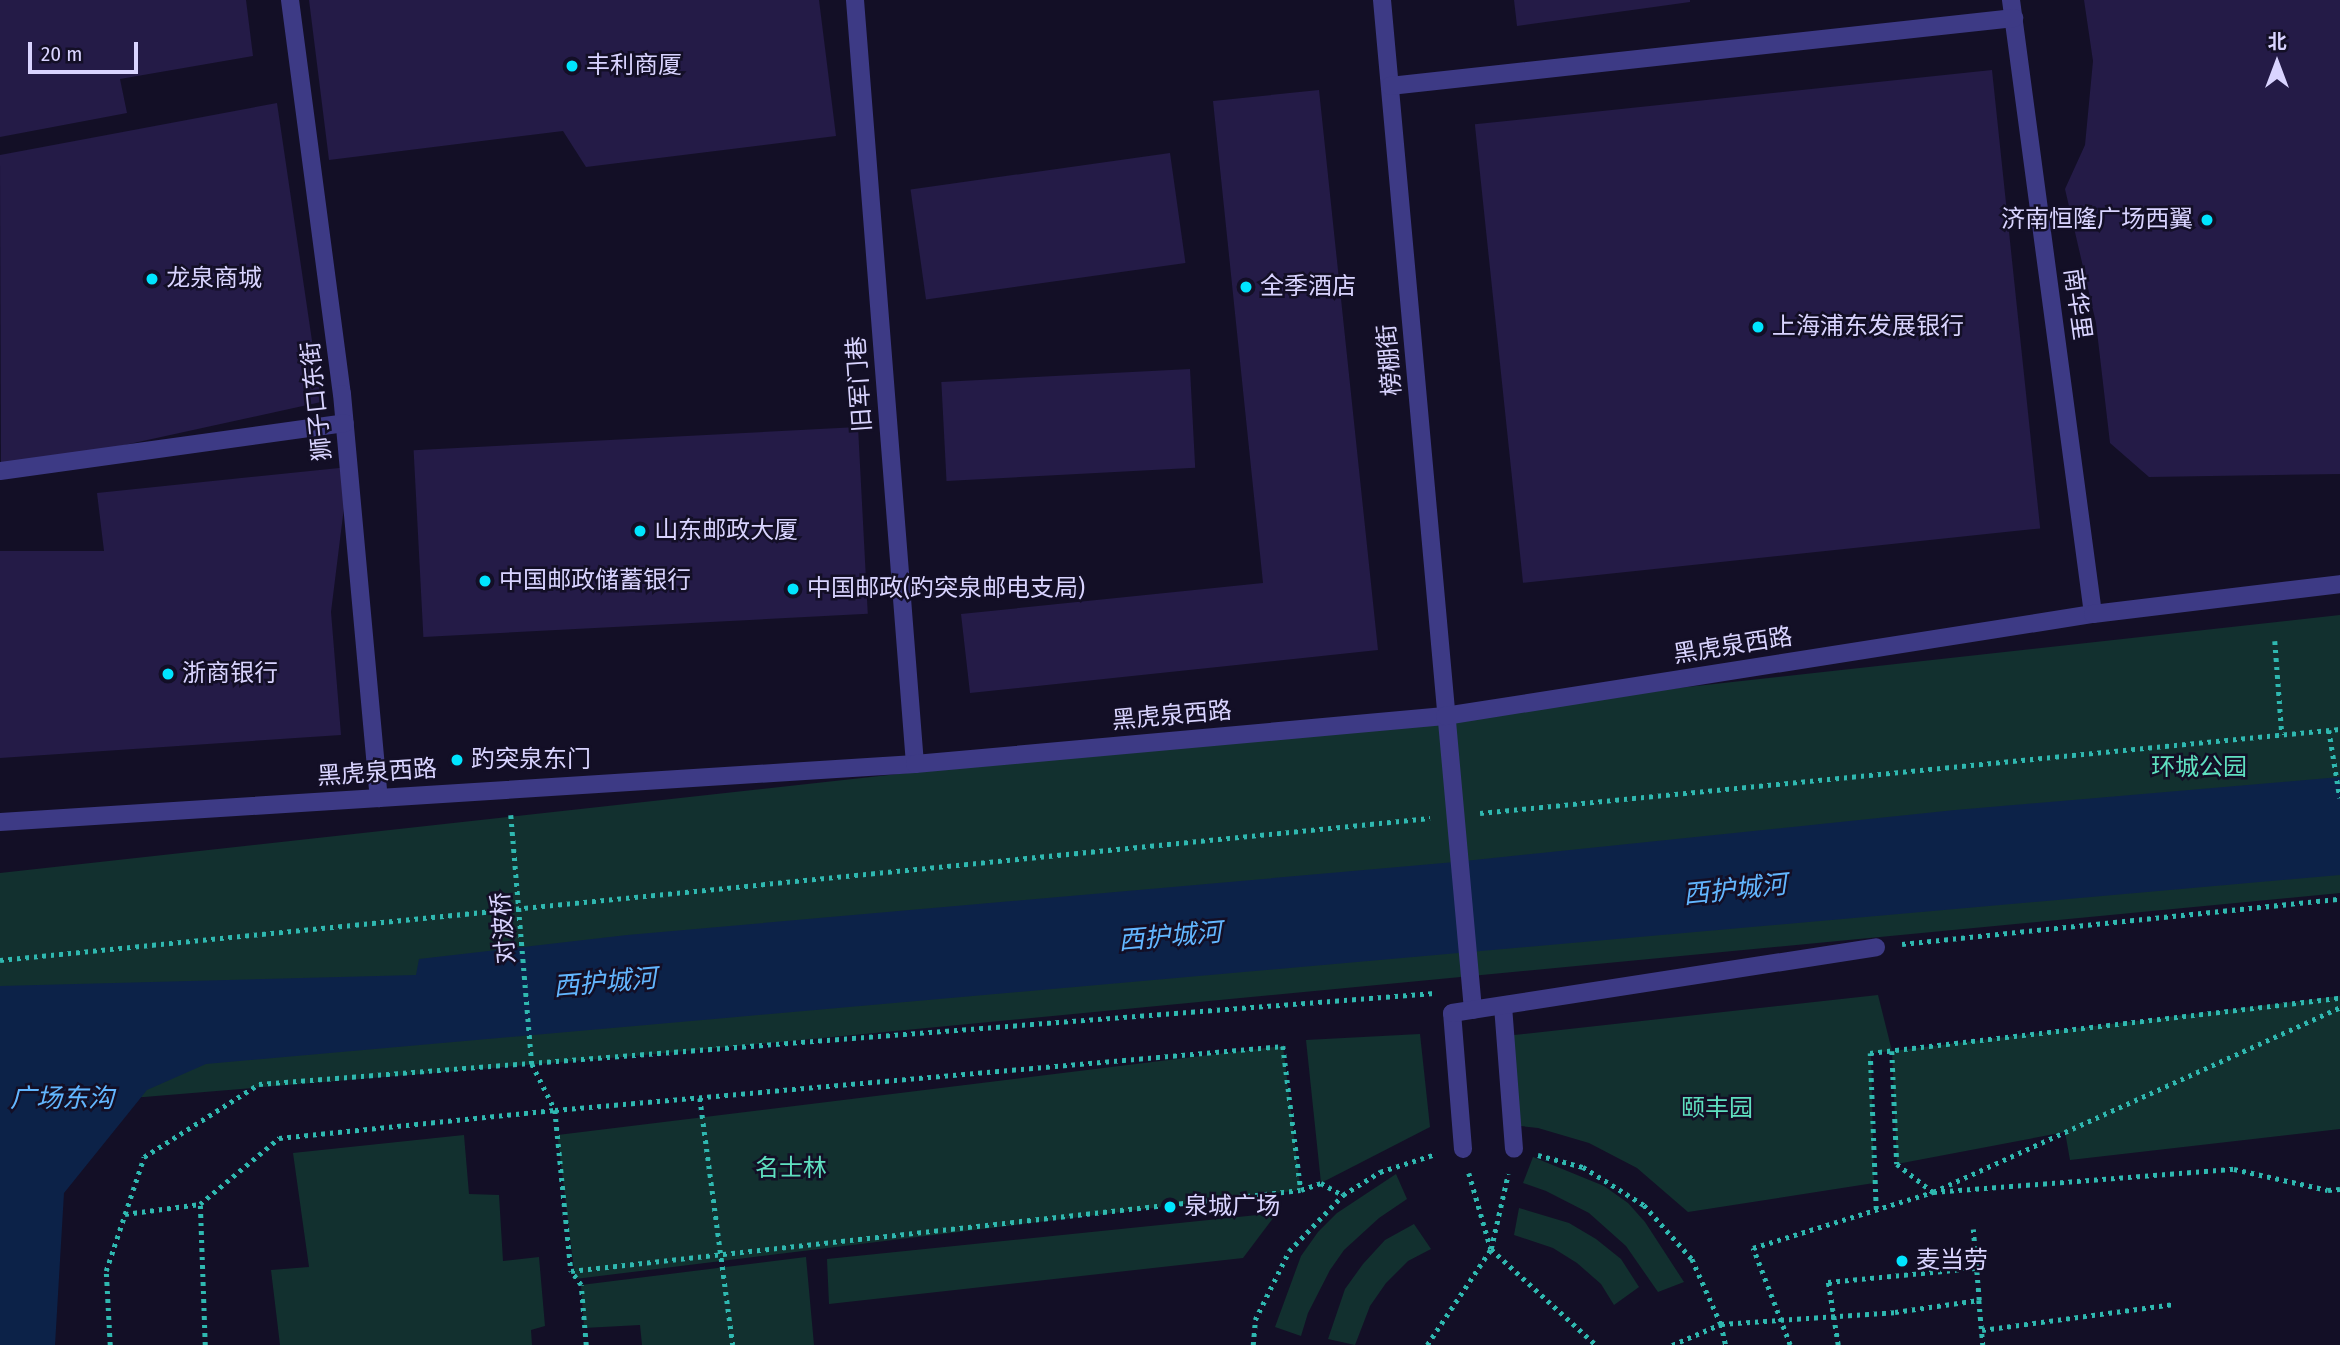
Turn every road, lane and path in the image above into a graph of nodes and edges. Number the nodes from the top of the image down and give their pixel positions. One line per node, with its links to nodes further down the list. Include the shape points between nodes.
1 (290, 0): 7 (street, 狮子口东街)
2 (855, 0): 16 (street, 旧军门巷)
3 (1382, 0): 6 (street, 榜棚街)
4 (2011, 0): 5 (street, 南华里)
5 (2014, 18): 6 (street); 10 (street, 南华里)
6 (1390, 86): 12 (street, 榜棚街)
7 (345, 423): 8 (street); 18 (street, 狮子口东街)
8 (0, 471)
9 (2340, 584): 10 (street, 黑虎泉西路)
10 (2094, 614): 12 (street, 黑虎泉西路)
11 (2275, 641): 15 (path)
12 (1446, 716): 16 (street, 黑虎泉西路); 30 (street, 榜棚街)
13 (2340, 729): 14 (path)
14 (2329, 730): 15 (path); 19 (path)
15 (2282, 735): 20 (path)
16 (915, 764): 17 (street, 黑虎泉西路)
17 (509, 790): 18 (street, 黑虎泉西路); 32 (path, 对波桥)
18 (379, 798): 22 (street, 黑虎泉西路)
19 (2340, 798)
20 (1476, 814)
21 (1435, 818): 25 (path)
22 (0, 822)
23 (2340, 899): 24 (path)
24 (1876, 947): 28 (street)
25 (0, 960)
26 (1436, 992): 32 (path)
27 (2340, 998): 31 (path)
28 (1503, 1006): 30 (street); 36 (street)
29 (2340, 1007): 39 (path)
30 (1472, 1010): 35 (street, via 1452,1013)
31 (1892, 1051): 39 (path, via 1898,1164); 42 (path, via 1870,1053)
32 (532, 1064): 34 (path); 43 (path, via 259,1084 144,1157)
33 (700, 1098): 34 (path); 37 (path, via 1283,1046); 46 (path)
34 (555, 1110): 41 (path, via 279,1138); 48 (path)
35 (1463, 1149): 40 (path, via 1420,1157 1380,1172); 45 (path)
36 (1514, 1149): 45 (path); 53 (path, via 1583,1167 1644,1205 1692,1259)
37 (1301, 1189): 40 (path, via 1321,1183); 46 (path)
38 (2340, 1189): 39 (path, via 2234,1169)
39 (1933, 1192): 42 (path)
40 (1343, 1195): 59 (path, via 1289,1251 1255,1320)
41 (200, 1204): 43 (path); 56 (path)
42 (1876, 1210): 52 (path, via 1753,1248)
43 (125, 1214): 55 (path, via 106,1271)
44 (1973, 1229): 47 (path)
45 (1491, 1249): 60 (path); 61 (path)
46 (722, 1255): 48 (path); 58 (path)
47 (1977, 1268): 49 (path); 51 (path, via 1828,1282)
48 (571, 1271): 57 (path, via 581,1285)
49 (1979, 1300): 51 (path); 54 (path)
50 (2174, 1304): 54 (path)
51 (1833, 1315): 52 (path); 65 (path)
52 (1782, 1318): 53 (path); 64 (path)
53 (1721, 1324): 62 (path); 63 (path)
54 (1982, 1330): 66 (path)
55 (110, 1345)
56 (205, 1345)
57 (586, 1345)
58 (733, 1345)
59 (1253, 1345)
60 (1427, 1345)
61 (1596, 1345)
62 (1672, 1345)
63 (1726, 1345)
64 (1790, 1345)
65 (1838, 1345)
66 (1983, 1345)

